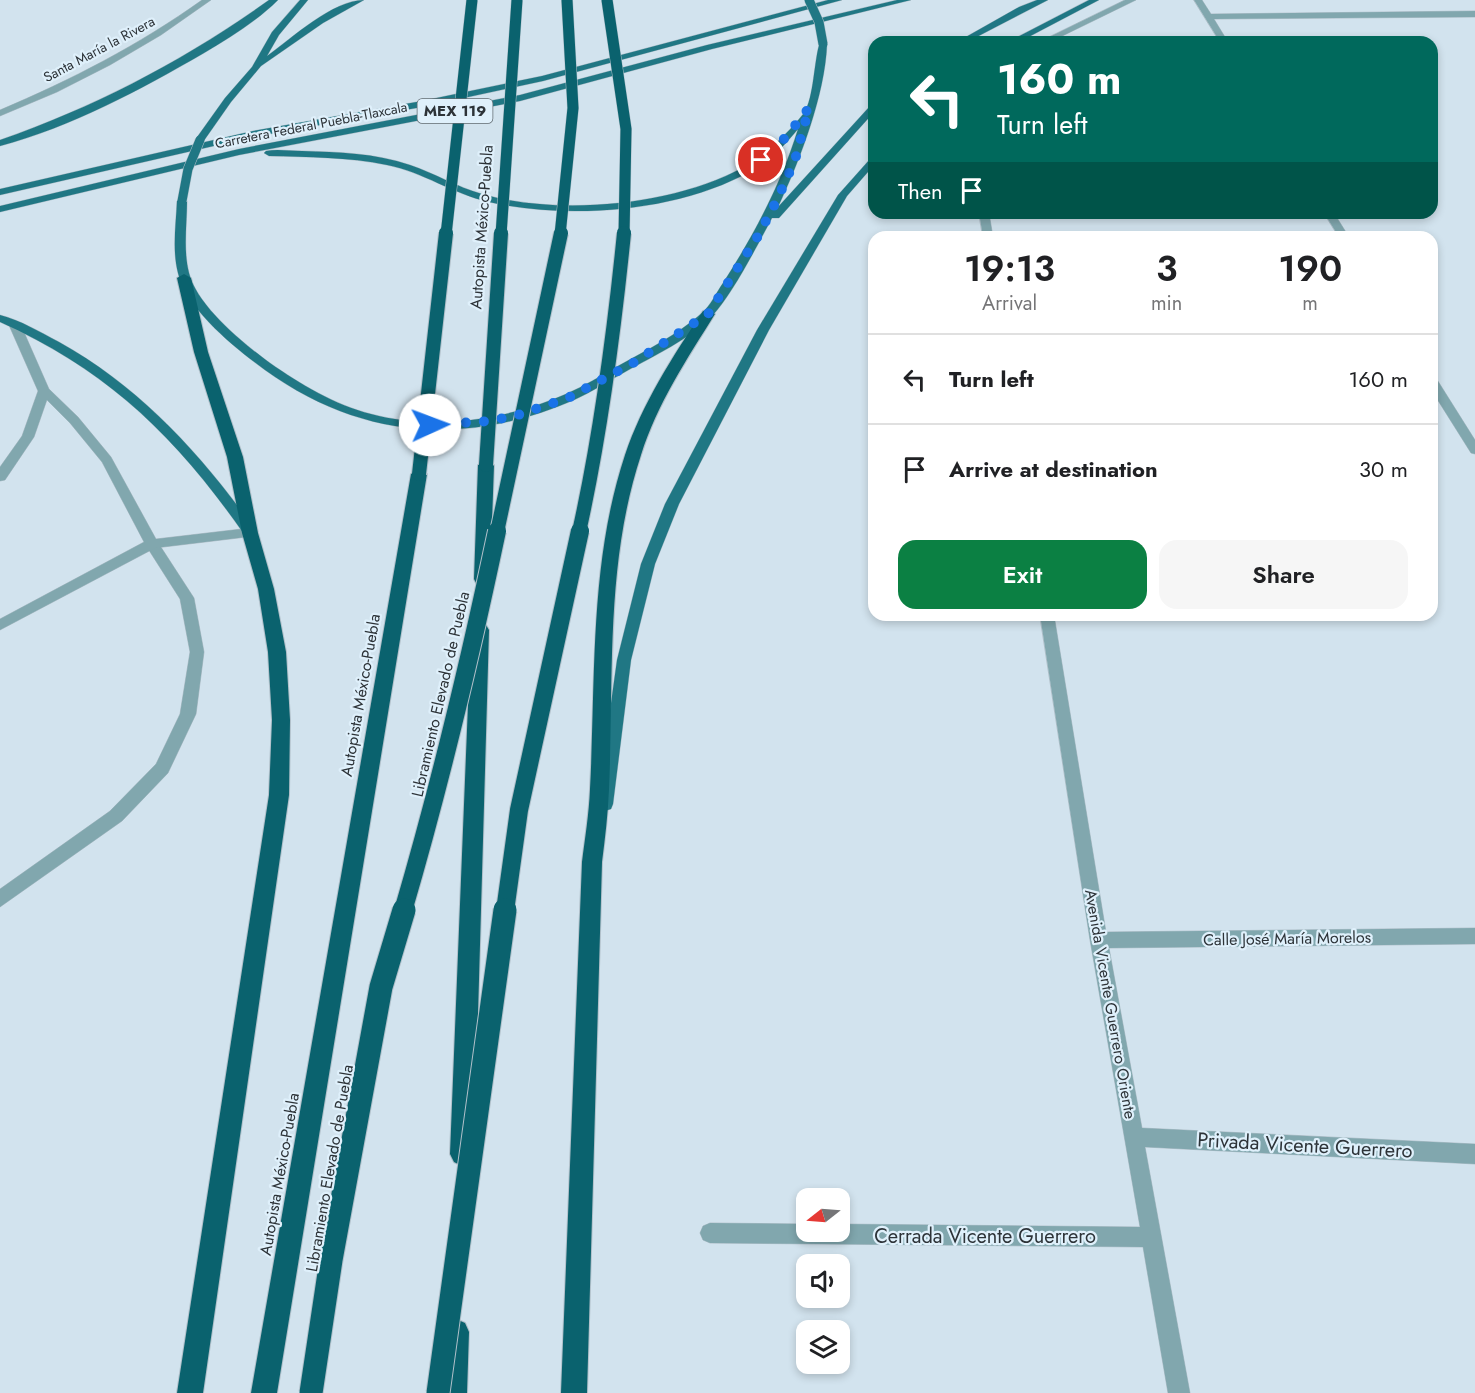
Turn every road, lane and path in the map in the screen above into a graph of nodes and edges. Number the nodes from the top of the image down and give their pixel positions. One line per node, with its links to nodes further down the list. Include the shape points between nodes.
1 (207, 0): 24 (street, Santa María la Rivera, via 139,45)
2 (274, 0): 26 (main road, via 237,27 108,100)
3 (304, 0): 22 (main road, via 275,34)
4 (360, 0): 22 (main road, via 320,21)
5 (472, 0): 53 (highway, Autopista México-Puebla, bridge, via 419,474)
6 (517, 0): 56 (highway, Autopista México-Puebla, bridge, via 486,465)
7 (567, 0): 54 (highway, Libramiento Elevado de Puebla, bridge, via 573,108 560,239 471,654 431,816 381,987)
8 (608, 0): 55 (highway, bridge, via 626,129 625,225 615,322 592,473 519,810)
9 (808, 0): 23 (main road, bridge, via 819,22 823,44 820,76)
10 (838, 0): 29 (main road, Carretera Federal Puebla-Tlaxcala / MEX 119, via 543,78 253,134)
11 (907, 0): 27 (main road, Carretera Federal Puebla-Tlaxcala / MEX 119, via 476,108)
12 (1044, 0): 18 (main road)
13 (1095, 0): 19 (main road)
14 (1132, 0): 20 (street)
15 (1198, 0): 17 (street)
16 (1475, 14): 17 (street)
17 (1209, 17): 21 (street)
18 (972, 36)
19 (1023, 36)
20 (1056, 36)
21 (1220, 36)
22 (256, 68): 32 (main road, bridge, via 200,140 188,169 182,201)
23 (809, 108): 27 (main road, via 770,152 737,175 681,193 605,206 548,207 489,199 391,163); 31 (main road, via 795,160)
24 (0, 113)
25 (868, 113): 31 (main road)
26 (0, 143)
27 (239, 152): 30 (main road, Carretera Federal Puebla-Tlaxcala / MEX 119)
28 (868, 167): 44 (main road, via 843,195 780,301 672,504 648,564 624,660 609,786)
29 (0, 192)
30 (0, 209)
31 (758, 236): 33 (main road)
32 (184, 278): 33 (main road, via 214,319 240,345 286,379 369,417 430,425 490,421 568,398 633,363); 40 (highway, via 201,352 235,458)
33 (708, 314): 44 (highway, via 646,423 613,533 603,640 600,778)
34 (0, 318): 35 (main road)
35 (14, 323): 36 (street); 40 (main road, via 62,346 141,404 199,462)
36 (44, 391): 39 (street, via 28,437); 41 (street, via 107,460)
37 (1438, 391): 38 (street)
38 (1475, 450)
39 (0, 477)
40 (250, 533): 41 (street); 52 (highway, via 266,589 277,652 281,720 279,795)
41 (152, 544): 43 (street); 45 (street, via 187,598 197,652 188,714 162,768 117,816)
42 (1048, 621): 47 (street, Avenida Vicente Guerrero Oriente)
43 (0, 625)
44 (592, 862): 57 (highway)
45 (0, 899)
46 (1475, 936): 47 (street, Calle José María Morelos)
47 (1099, 940): 48 (street, Avenida Vicente Guerrero Oriente)
48 (1135, 1137): 49 (street, Privada Vicente Guerrero); 51 (street, Avenida Vicente Guerrero Oriente)
49 (1475, 1154)
50 (710, 1233): 51 (street, Cerrada Vicente Guerrero)
51 (1152, 1237): 58 (street, Avenida Vicente Guerrero Oriente)
52 (190, 1393)
53 (264, 1393)
54 (311, 1393)
55 (438, 1393)
56 (454, 1393)
57 (574, 1393)
58 (1179, 1393)

